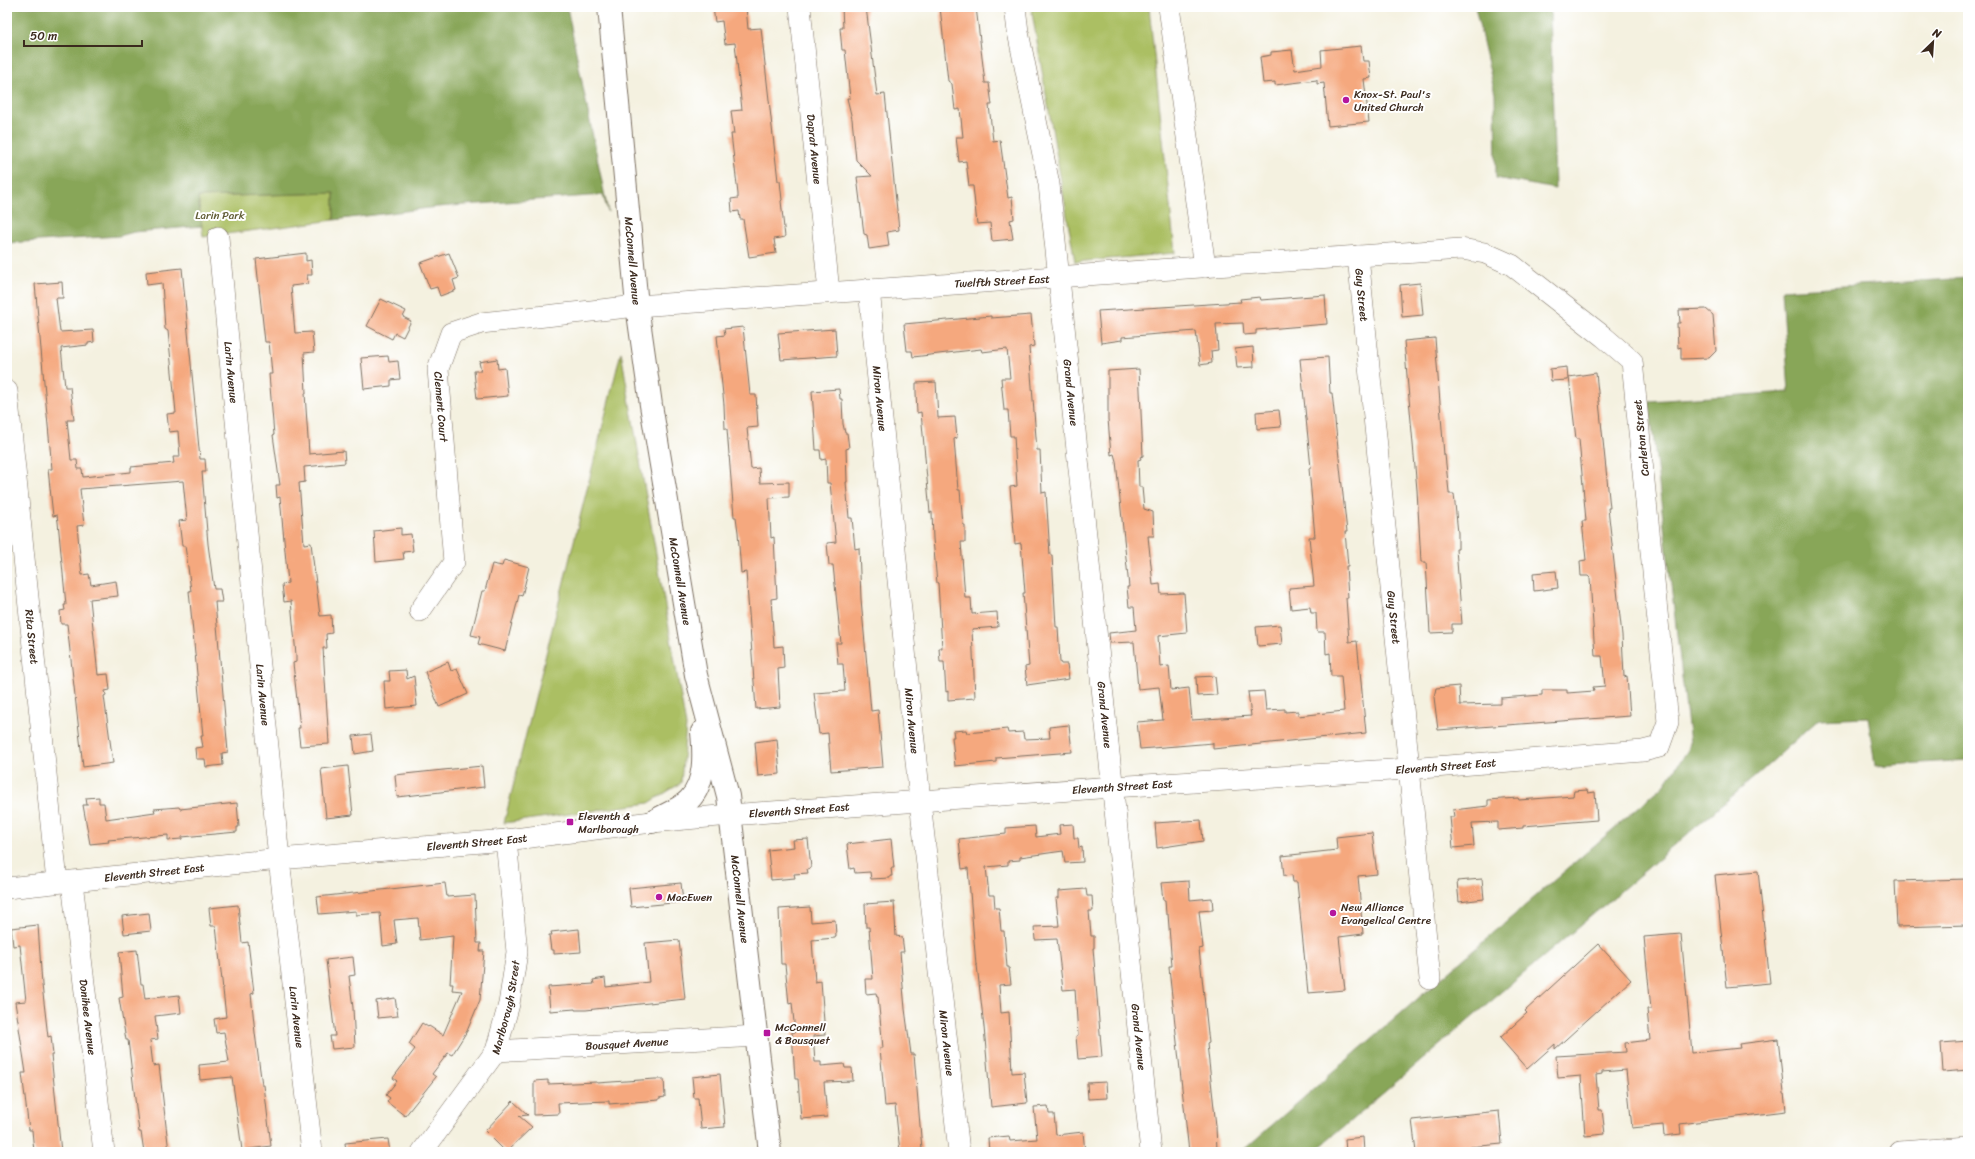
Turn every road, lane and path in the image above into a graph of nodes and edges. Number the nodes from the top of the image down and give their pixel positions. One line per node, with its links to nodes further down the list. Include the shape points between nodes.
1 (609, 7): 11 (main road, McConnell Avenue)
2 (800, 7): 10 (street, Daprat Avenue)
3 (1015, 7): 8 (street, via 1049,184)
4 (1169, 7): 7 (street)
5 (218, 237): 22 (street, Larin Avenue)
6 (1362, 256): 7 (street, Twelfth Street East); 15 (street, Carleton Street, via 1461,249 1491,255 1512,265 1632,361 1668,722 1659,747); 16 (street, Guy Street)
7 (1205, 267): 8 (street, Twelfth Street East)
8 (1060, 278): 9 (street, Twelfth Street East); 17 (street, Grand Avenue)
9 (869, 289): 10 (street, Twelfth Street East); 18 (street, Miron Avenue)
10 (829, 292): 11 (street, Twelfth Street East)
11 (637, 306): 13 (street, Clement Court, via 481,323 450,333 438,369 454,562); 14 (main road, McConnell Avenue)
12 (7, 391): 23 (street, Rita Street)
13 (420, 611)
14 (696, 675): 19 (main road, McConnell Avenue, via 728,796); 20 (main road, via 704,753 700,782 689,799)
15 (1592, 755): 16 (street, Eleventh Street East)
16 (1408, 769): 17 (street, Eleventh Street East); 25 (street, Guy Street)
17 (1112, 788): 18 (street, Eleventh Street East); 34 (street, Grand Avenue)
18 (920, 801): 19 (street, Eleventh Street East); 33 (street, Miron Avenue)
19 (730, 815): 20 (street, Eleventh Street East); 26 (main road, McConnell Avenue)
20 (652, 822): 21 (street, Eleventh Street East)
21 (506, 840): 22 (street, Eleventh Street East); 27 (street, Marlborough Street, via 517,952 510,1004)
22 (279, 859): 23 (street, Eleventh Street East); 30 (street, Larin Avenue)
23 (64, 882): 24 (street, Eleventh Street East); 29 (street, Donihee Avenue)
24 (7, 888)
25 (1430, 979)
26 (757, 1036): 27 (street, Bousquet Avenue); 32 (main road, McConnell Avenue)
27 (496, 1051): 31 (street, Marlborough Street)
28 (1968, 1147): 35 (street)
29 (104, 1152)
30 (312, 1152)
31 (422, 1152)
32 (770, 1152)
33 (959, 1152)
34 (1151, 1152)
35 (1900, 1152)

